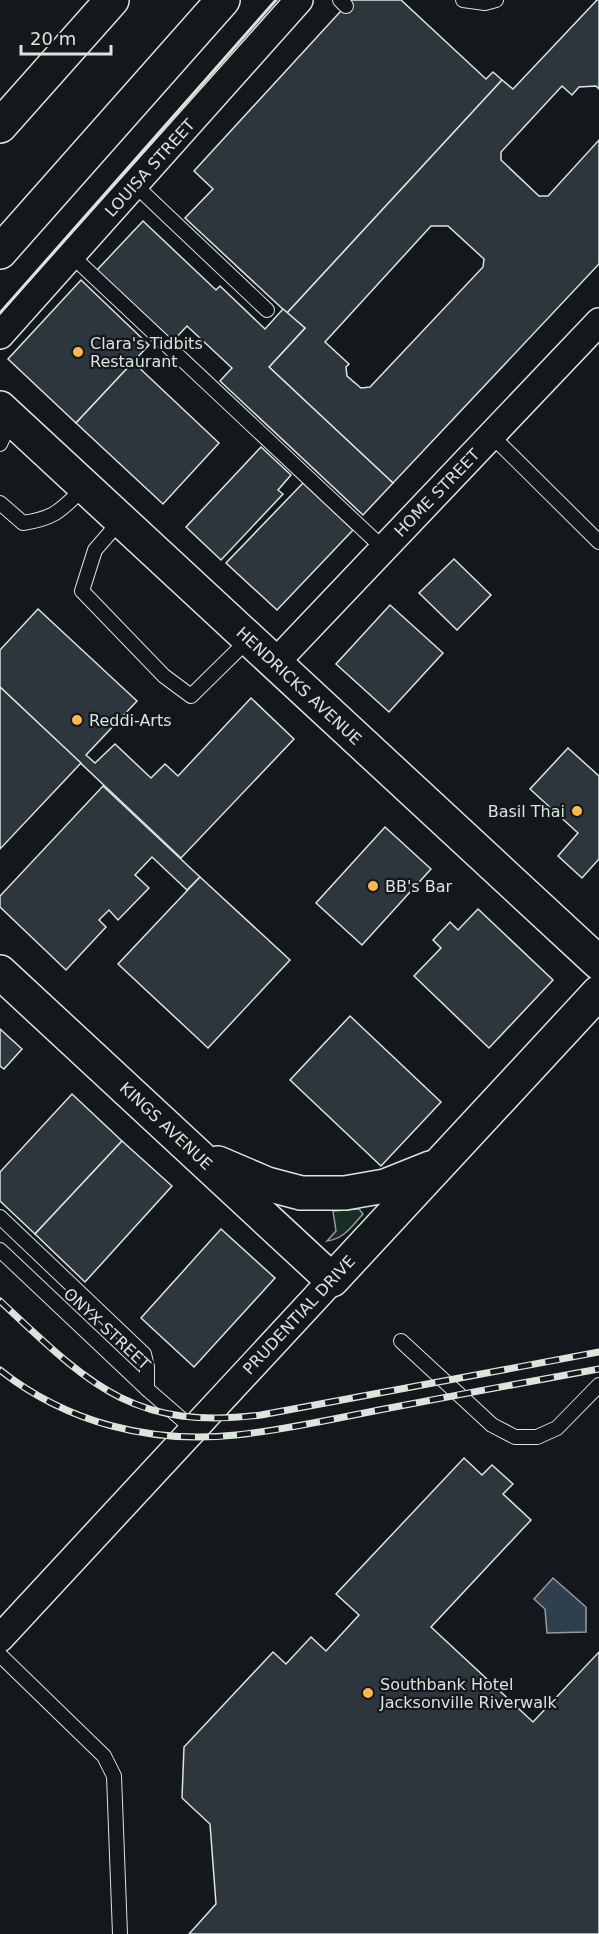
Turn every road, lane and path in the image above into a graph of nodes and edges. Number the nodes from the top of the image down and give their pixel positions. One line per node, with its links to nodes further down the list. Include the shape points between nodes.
1 (112, 0): 6 (main road)
2 (223, 0): 8 (main road)
3 (299, 0): 7 (street, LOUISA STREET)
4 (463, 0): 5 (lane)
5 (496, 0)
6 (0, 126)
7 (135, 185): 9 (street, LOUISA STREET); 10 (lane)
8 (0, 252)
9 (72, 256): 12 (street, LOUISA STREET); 19 (lane)
10 (267, 310)
11 (599, 322): 14 (street, HOME STREET)
12 (0, 335)
13 (4, 424): 15 (main road, HENDRICKS AVENUE)
14 (491, 435): 18 (lane); 19 (street, HOME STREET)
15 (84, 486): 16 (lane, via 45,520 23,523); 17 (main road, HENDRICKS AVENUE)
16 (0, 502)
17 (121, 520): 20 (main road, HENDRICKS AVENUE); 20 (lane, via 95,550 82,591 164,676 191,696)
18 (599, 542)
19 (384, 549): 21 (street, HOME STREET)
20 (249, 639): 21 (main road, HENDRICKS AVENUE)
21 (275, 663): 22 (main road, HENDRICKS AVENUE)
22 (599, 963)
23 (0, 972): 25 (main road, KINGS AVENUE)
24 (599, 992): 26 (main road, PRUDENTIAL DRIVE)
25 (195, 1154): 26 (main road, via 267,1184 301,1192 345,1193 385,1186); 29 (main road, KINGS AVENUE)
26 (440, 1164): 29 (main road, PRUDENTIAL DRIVE)
27 (0, 1217): 32 (lane, via 144,1354)
28 (0, 1250): 32 (lane, ONYX STREET)
29 (332, 1280): 33 (street, PRUDENTIAL DRIVE)
30 (401, 1341): 31 (lane, via 492,1425 514,1437 537,1437 557,1428)
31 (599, 1385)
32 (147, 1389): 33 (lane, ONYX STREET)
33 (193, 1429): 34 (street, PRUDENTIAL DRIVE)
34 (0, 1638)
35 (0, 1655): 36 (lane, via 104,1756 114,1776)
36 (120, 1934)

